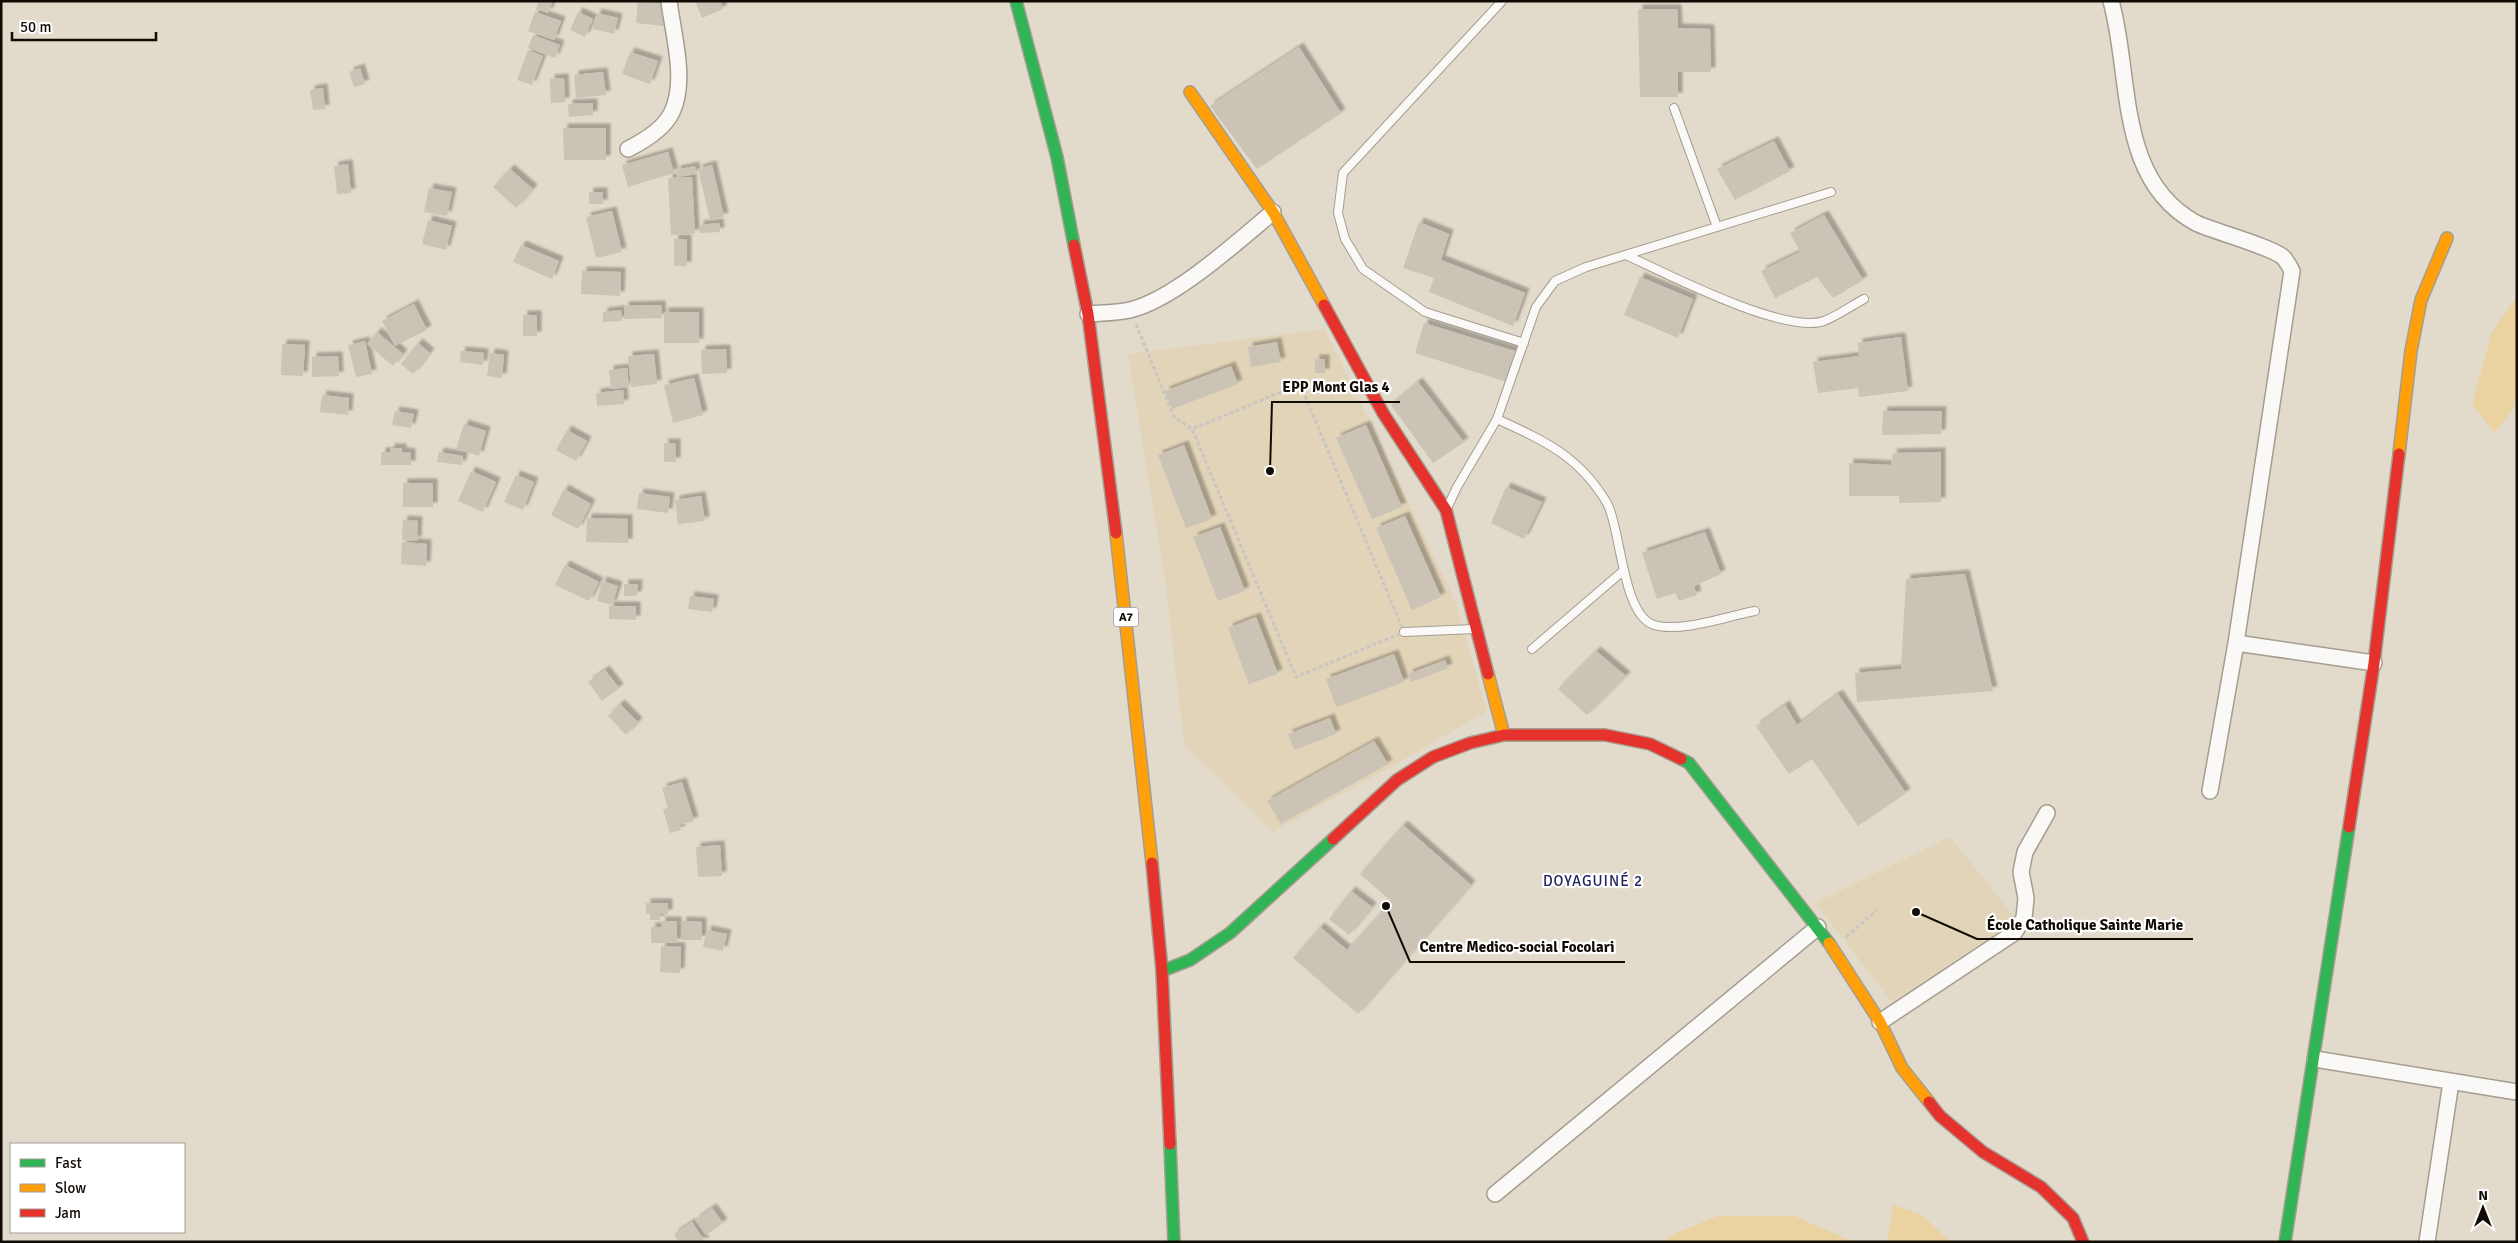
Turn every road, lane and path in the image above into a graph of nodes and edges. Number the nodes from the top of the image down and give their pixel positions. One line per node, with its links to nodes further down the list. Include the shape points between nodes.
1 (669, 1): 7 (street, via 680,86 672,113 650,137)
2 (1016, 1): 15 (street, A7, via 1057,157)
3 (1502, 1): 16 (lane, via 1343,173 1338,212 1345,239 1363,269 1425,312)
4 (2111, 1): 24 (street, via 2139,155 2157,189 2176,209 2196,223 2284,257 2292,271)
5 (1190, 92): 9 (street)
6 (1674, 108): 10 (lane)
7 (628, 150)
8 (1831, 192): 10 (lane)
9 (1272, 212): 14 (street, via 1211,264 1157,298); 19 (street, via 1383,412)
10 (1717, 228): 12 (lane)
11 (2447, 238): 26 (street, via 2421,300 2411,351)
12 (1626, 255): 13 (lane, via 1755,312 1795,322 1822,322); 16 (lane, via 1555,281 1536,307)
13 (1864, 299)
14 (1130, 310): 15 (street); 18 (path, via 1174,417)
15 (1088, 314): 33 (street, A7, via 1144,778)
16 (1524, 343): 17 (lane)
17 (1497, 419): 19 (lane); 20 (lane, via 1546,441 1581,467 1608,505)
18 (1192, 429): 23 (path, via 1300,384); 23 (path, via 1296,678)
19 (1446, 510): 22 (street)
20 (1623, 571): 21 (lane, via 1639,613 1653,625 1681,626); 25 (lane)
21 (1755, 611)
22 (1477, 629): 23 (lane); 27 (street)
23 (1404, 632)
24 (2236, 643): 26 (street); 28 (street)
25 (1532, 649)
26 (2374, 663): 35 (street)
27 (1504, 735): 31 (street, via 1605,735 1650,744 1689,763); 33 (street, via 1433,757 1396,780 1230,933 1190,960)
28 (2210, 791)
29 (2047, 813): 34 (street, via 2025,852 2021,872 2026,898 2024,918 2014,933)
30 (1877, 910): 32 (path)
31 (1818, 928): 32 (street); 38 (street)
32 (1832, 949): 34 (street)
33 (1162, 971): 39 (street, A7)
34 (1880, 1022): 40 (street, via 1902,1068 1940,1116 1983,1152 2041,1187 2074,1218)
35 (2314, 1059): 36 (street); 41 (street)
36 (2450, 1082): 37 (street); 42 (street)
37 (2517, 1092)
38 (1495, 1194)
39 (1174, 1242)
40 (2083, 1242)
41 (2284, 1242)
42 (2427, 1242)

